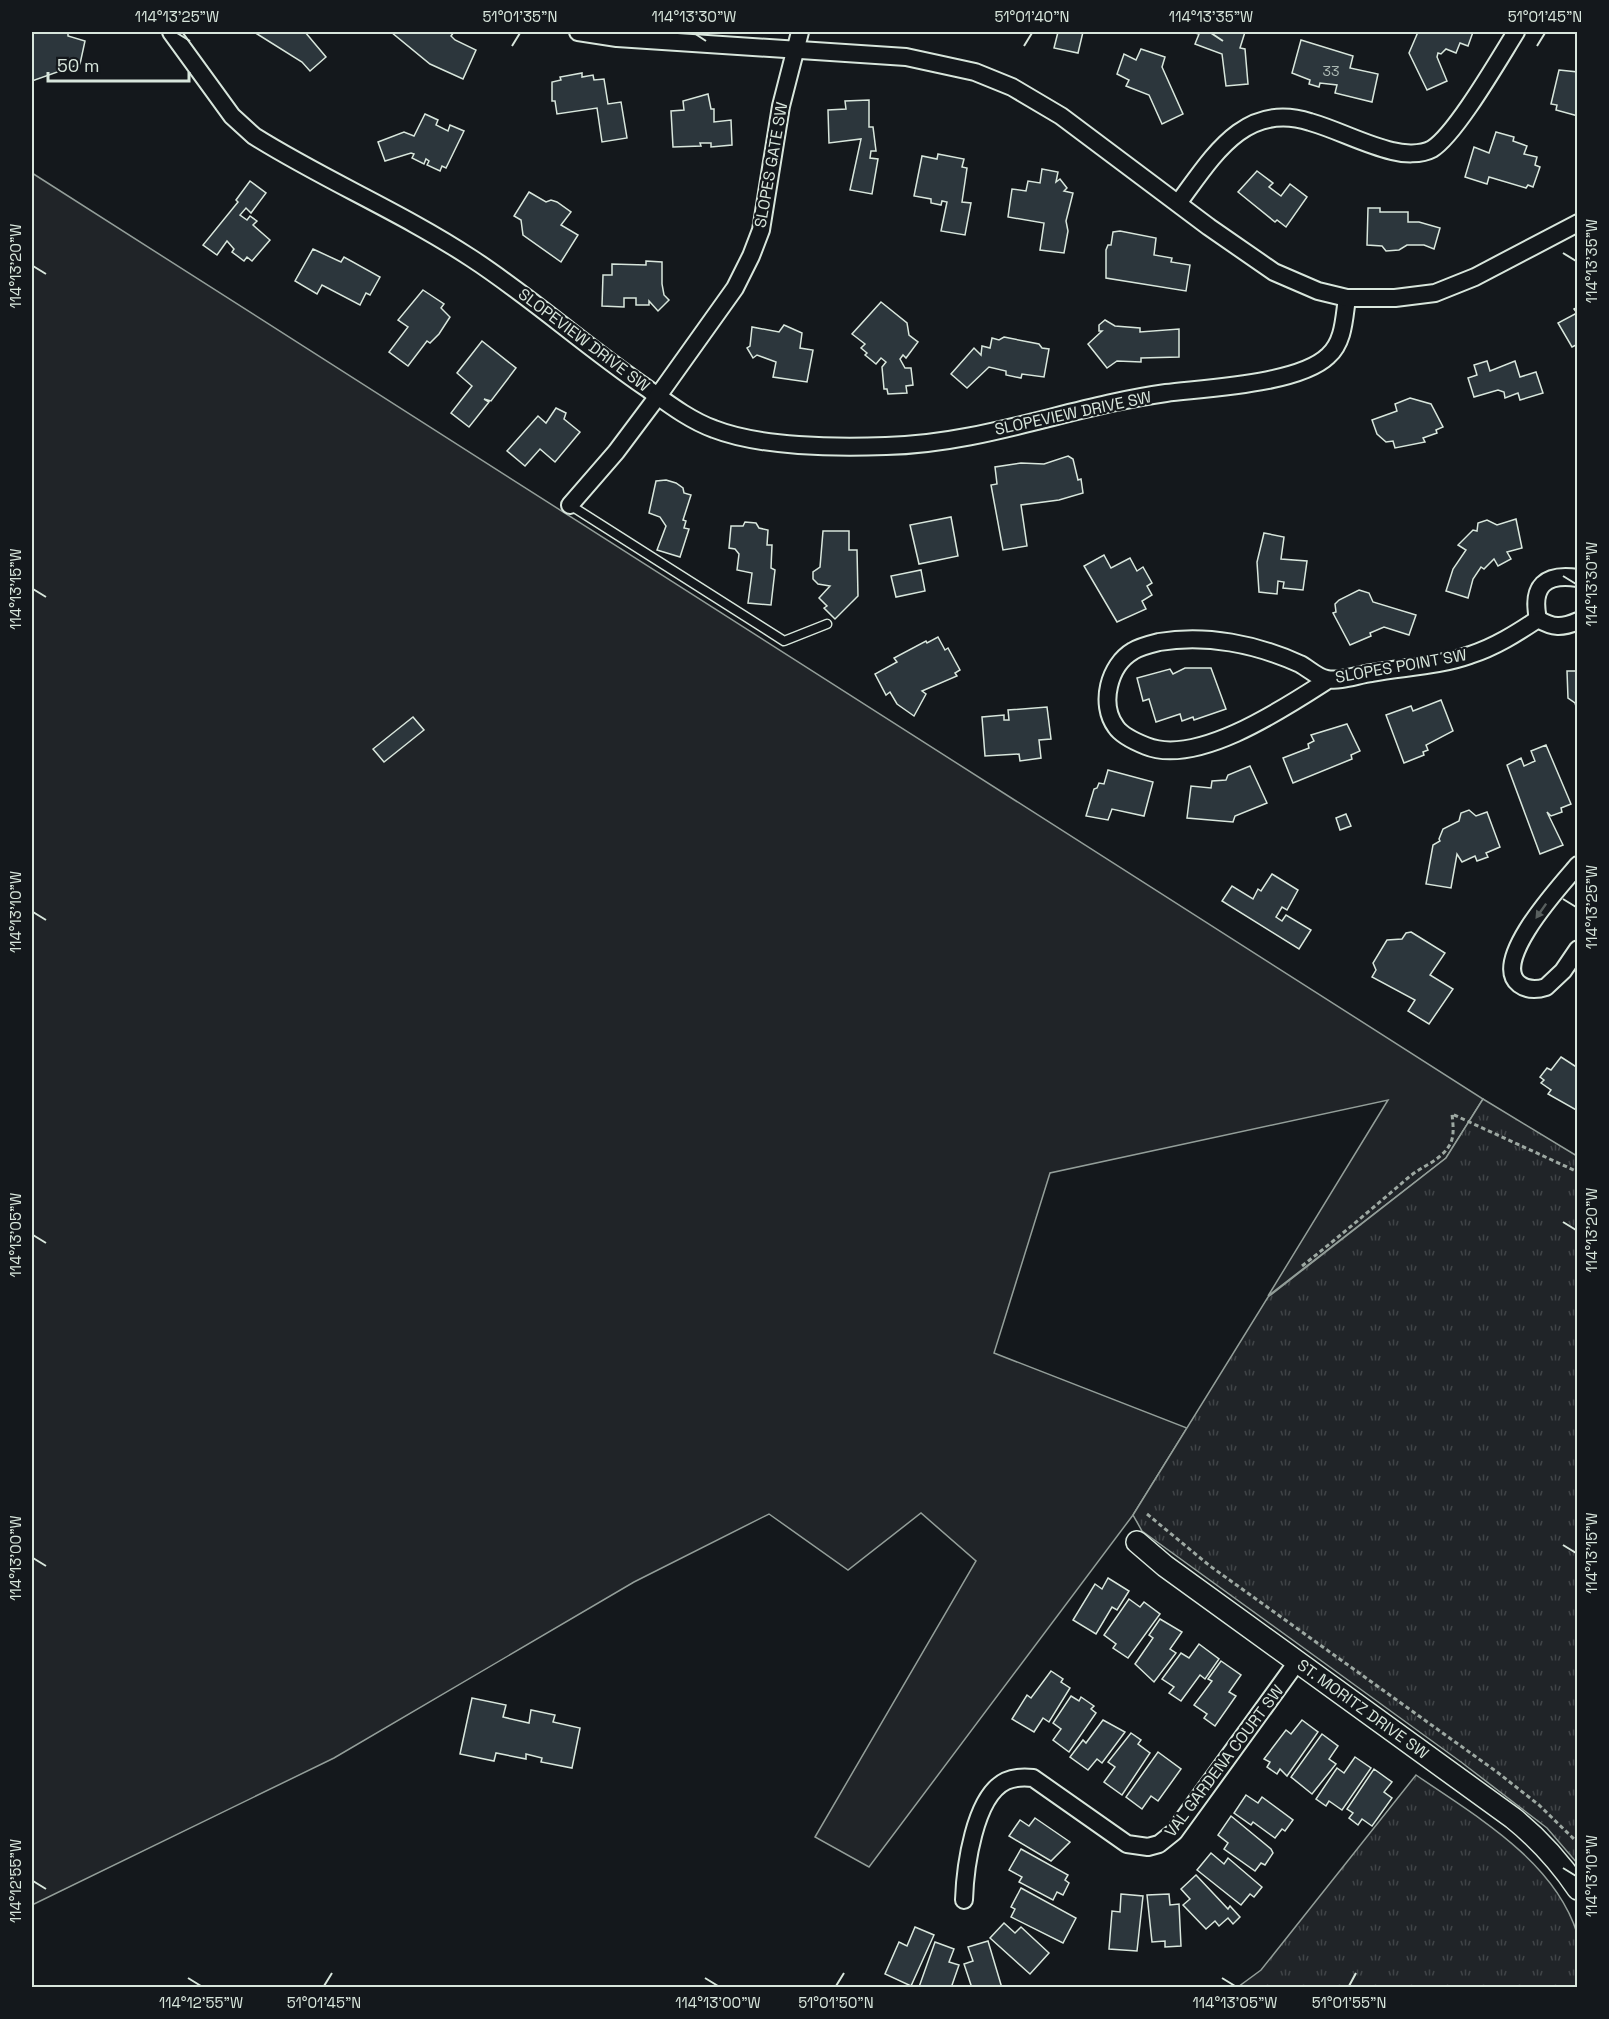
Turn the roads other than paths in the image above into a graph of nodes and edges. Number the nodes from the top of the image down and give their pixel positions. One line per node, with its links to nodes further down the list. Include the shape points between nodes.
1 (171, 32): 9 (street, SLOPEVIEW DRIVE SW, via 231,116 254,136 471,258)
2 (578, 32): 5 (street)
3 (800, 32): 5 (street, SLOPES GATE SW)
4 (1516, 32): 6 (street, via 1451,130 1432,149 1398,152 1358,142 1308,121 1270,117 1251,124 1230,140)
5 (795, 50): 6 (street, via 906,57 975,72 1012,87 1061,116); 9 (street, SLOPES GATE SW, via 781,106 761,230 735,288)
6 (1179, 202): 8 (street, via 1274,272 1318,291)
7 (1578, 223): 8 (street, via 1475,277 1435,293)
8 (1347, 298): 9 (street, SLOPEVIEW DRIVE SW, via 1338,343 1328,357 1310,367 954,439 888,446 793,444 713,429)
9 (658, 396): 10 (street, SLOPES GATE SW)
10 (570, 505): 14 (lane, via 784,640)
11 (1578, 578): 12 (street, via 1567,575 1545,581 1536,593)
12 (1538, 619): 13 (street, via 1556,627); 15 (street, SLOPES POINT SW, via 1470,655)
13 (1578, 621)
14 (827, 624)
15 (1328, 680): 15 (street, SLOPES POINT SW, via 1263,651 1192,637 1132,651 1114,670 1108,686 1108,710 1116,727 1132,741 1157,751 1185,748 1236,732)
16 (1578, 865): 17 (street, one-way to 17, via 1523,936 1512,972 1516,981 1526,987 1546,987 1563,972)
17 (1578, 949)
18 (1137, 1542): 19 (street, ST. MORITZ DRIVE SW)
19 (1297, 1662): 20 (street, ST. MORITZ DRIVE SW, via 1536,1836); 21 (street, VAL GARDENA COURT SW, via 1174,1832 1159,1844 1128,1844 1033,1778 1004,1781 990,1796 973,1837 965,1869)
20 (1578, 1889)
21 (964, 1900)

